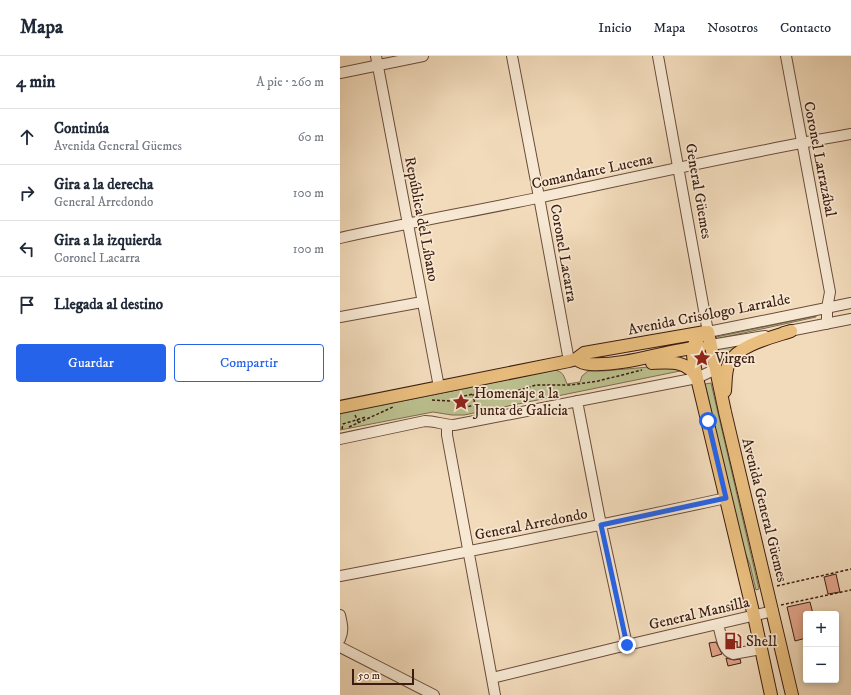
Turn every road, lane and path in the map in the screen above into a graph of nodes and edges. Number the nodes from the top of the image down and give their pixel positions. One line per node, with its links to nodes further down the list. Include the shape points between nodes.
1 (423, 56): 5 (street)
2 (512, 56): 10 (street, Coronel Lacarra)
3 (658, 56): 9 (street, General Güemes)
4 (786, 56): 8 (street, Coronel Larrazábal)
5 (377, 61): 6 (street); 11 (street, República del Líbano)
6 (340, 73)
7 (851, 134): 8 (street, Comandante Lucena)
8 (802, 143): 9 (street, Comandante Lucena); 15 (street, Coronel Larrazábal)
9 (679, 168): 10 (street, Comandante Lucena); 20 (street, General Güemes)
10 (539, 197): 11 (street, Comandante Lucena); 23 (street, Coronel Lacarra)
11 (408, 223): 12 (street, Comandante Lucena); 13 (street, República del Líbano)
12 (340, 238)
13 (422, 302): 16 (street); 28 (street, República del Líbano)
14 (851, 303): 15 (street, Avenida Crisólogo Larralde)
15 (831, 307): 18 (street, Coronel Larrazábal); 20 (street, Avenida Crisólogo Larralde)
16 (340, 317)
17 (851, 319): 18 (street, Avenida Crisólogo Larralde)
18 (831, 323): 19 (street, Avenida Crisólogo Larralde)
19 (791, 331): 21 (street, Avenida Crisólogo Larralde); 36 (main road, via 754,345 734,356 726,377)
20 (708, 332): 21 (main road, Avenida General Güemes); 22 (main road, via 698,338); 23 (main road, Avenida Crisólogo Larralde, via 584,353)
21 (711, 345): 22 (main road, Avenida Crisólogo Larralde); 26 (main road, Avenida General Güemes)
22 (693, 347): 24 (main road, Avenida Crisólogo Larralde); 27 (main road)
23 (572, 360): 24 (main road, Avenida Crisólogo Larralde, via 590,364); 28 (main road, Avenida Crisólogo Larralde)
24 (613, 363): 27 (main road, via 631,366 679,363 693,371)
25 (644, 369): 29 (path, via 598,381 571,385 536,385)
26 (716, 369): 27 (street); 36 (main road, Avenida General Güemes)
27 (697, 378): 31 (street); 44 (main road)
28 (439, 387): 34 (main road, Avenida Crisólogo Larralde)
29 (474, 399): 33 (path, via 475,405 462,408); 33 (path, via 473,394 460,397)
30 (429, 400): 33 (path, via 442,400)
31 (577, 401): 42 (street); 45 (street)
32 (400, 405): 40 (path)
33 (461, 405)
34 (340, 407)
35 (362, 412): 38 (path)
36 (725, 412): 49 (main road, Avenida General Güemes)
37 (355, 415): 39 (path)
38 (366, 417): 39 (path); 40 (path)
39 (357, 420): 41 (path); 43 (path, via 343,424)
40 (368, 420): 41 (path)
41 (359, 424): 43 (path)
42 (447, 425): 43 (street, via 425,421); 46 (street)
43 (341, 432)
44 (726, 498): 45 (street, General Arredondo); 53 (main road)
45 (601, 525): 46 (street, General Arredondo); 56 (street)
46 (469, 552): 48 (street, General Arredondo); 59 (street)
47 (851, 569): 49 (path)
48 (340, 576)
49 (768, 588): 51 (main road, Avenida General Güemes)
50 (851, 590): 51 (path)
51 (772, 609): 53 (street, General Mansilla); 63 (main road, Avenida General Güemes)
52 (340, 615): 55 (street)
53 (754, 616): 54 (street, General Mansilla); 58 (main road)
54 (718, 624): 56 (street, General Mansilla); 58 (street, via 728,653)
55 (340, 639)
56 (627, 645): 59 (street, General Mansilla)
57 (340, 647): 60 (street)
58 (761, 649): 62 (main road)
59 (492, 678): 61 (street)
60 (434, 695)
61 (495, 695)
62 (771, 695)
63 (792, 695)

